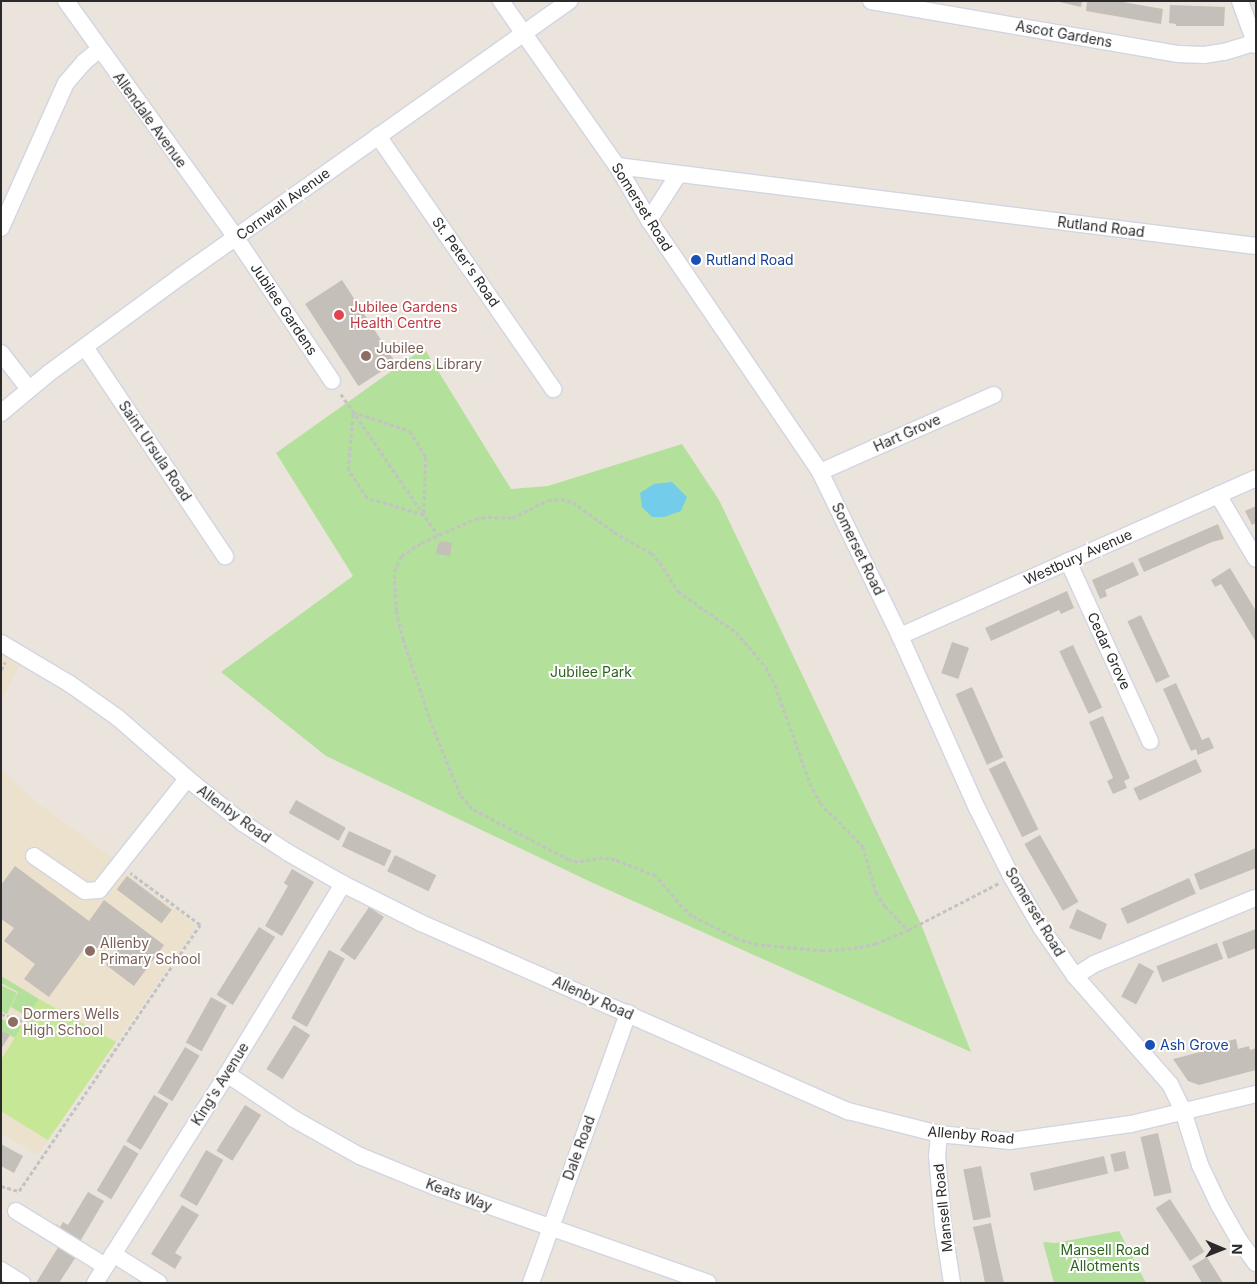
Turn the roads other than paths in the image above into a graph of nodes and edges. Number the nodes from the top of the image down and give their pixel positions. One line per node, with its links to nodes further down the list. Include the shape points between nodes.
1 (66, 1): 8 (street, Allendale Avenue)
2 (501, 1): 6 (street, Somerset Road)
3 (570, 1): 6 (street, Cornwall Avenue)
4 (871, 1): 7 (street, Ascot Gardens, via 1178,54 1204,55)
5 (1240, 1): 7 (street)
6 (526, 35): 9 (street, Cornwall Avenue); 10 (street, Somerset Road)
7 (1255, 43)
8 (99, 50): 13 (street, via 66,83); 14 (street, Allendale Avenue)
9 (378, 136): 14 (street, Cornwall Avenue); 20 (street, St. Peter's Road)
10 (617, 166): 11 (street, Rutland Road); 12 (street, Somerset Road)
11 (678, 175): 12 (street); 15 (street, Rutland Road)
12 (649, 220): 23 (street, Somerset Road)
13 (1, 228)
14 (236, 238): 16 (street, Cornwall Avenue); 18 (street, Jubilee Gardens)
15 (1256, 246)
16 (84, 347): 19 (street, Cornwall Avenue); 26 (street, Saint Ursula Road)
17 (1, 353): 19 (street)
18 (332, 381)
19 (29, 389): 22 (street, Cornwall Avenue)
20 (553, 389)
21 (994, 394): 23 (street, Hart Grove)
22 (1, 414)
23 (820, 472): 29 (street, Somerset Road)
24 (1256, 478): 25 (street, Westbury Avenue)
25 (1218, 495): 27 (street); 28 (street, Westbury Avenue)
26 (225, 556)
27 (1256, 559)
28 (1068, 562): 29 (street, Westbury Avenue); 31 (street, Cedar Grove)
29 (900, 636): 36 (street, Somerset Road, via 1011,876)
30 (1, 643): 32 (street, Allenby Road, via 70,684 118,718)
31 (1150, 741)
32 (187, 779): 33 (street, via 99,890 85,891); 34 (street, Allenby Road, via 243,823)
33 (34, 856)
34 (343, 884): 37 (street, Allenby Road, via 421,923); 38 (street, King's Avenue)
35 (1255, 898): 36 (street, via 1094,964)
36 (1075, 976): 40 (street, Somerset Road, via 1170,1084)
37 (628, 1013): 41 (street, Allenby Road, via 848,1111); 43 (street, Dale Road)
38 (227, 1074): 43 (street, Keats Way, via 294,1119 360,1156); 44 (street, King's Avenue)
39 (1256, 1094): 40 (street, Allenby Road)
40 (1183, 1111): 41 (street, Allenby Road, via 1131,1124 1010,1141); 45 (street, Somerset Road, via 1200,1165 1219,1205)
41 (939, 1134): 52 (street, Mansell Road, via 937,1156)
42 (16, 1211): 44 (street)
43 (550, 1228): 50 (street, Dale Road); 51 (street, Keats Way)
44 (109, 1260): 48 (street, King's Avenue); 49 (street)
45 (1256, 1263)
46 (1, 1270): 47 (street)
47 (22, 1283)
48 (95, 1283)
49 (159, 1283)
50 (531, 1283)
51 (708, 1283)
52 (952, 1283)

